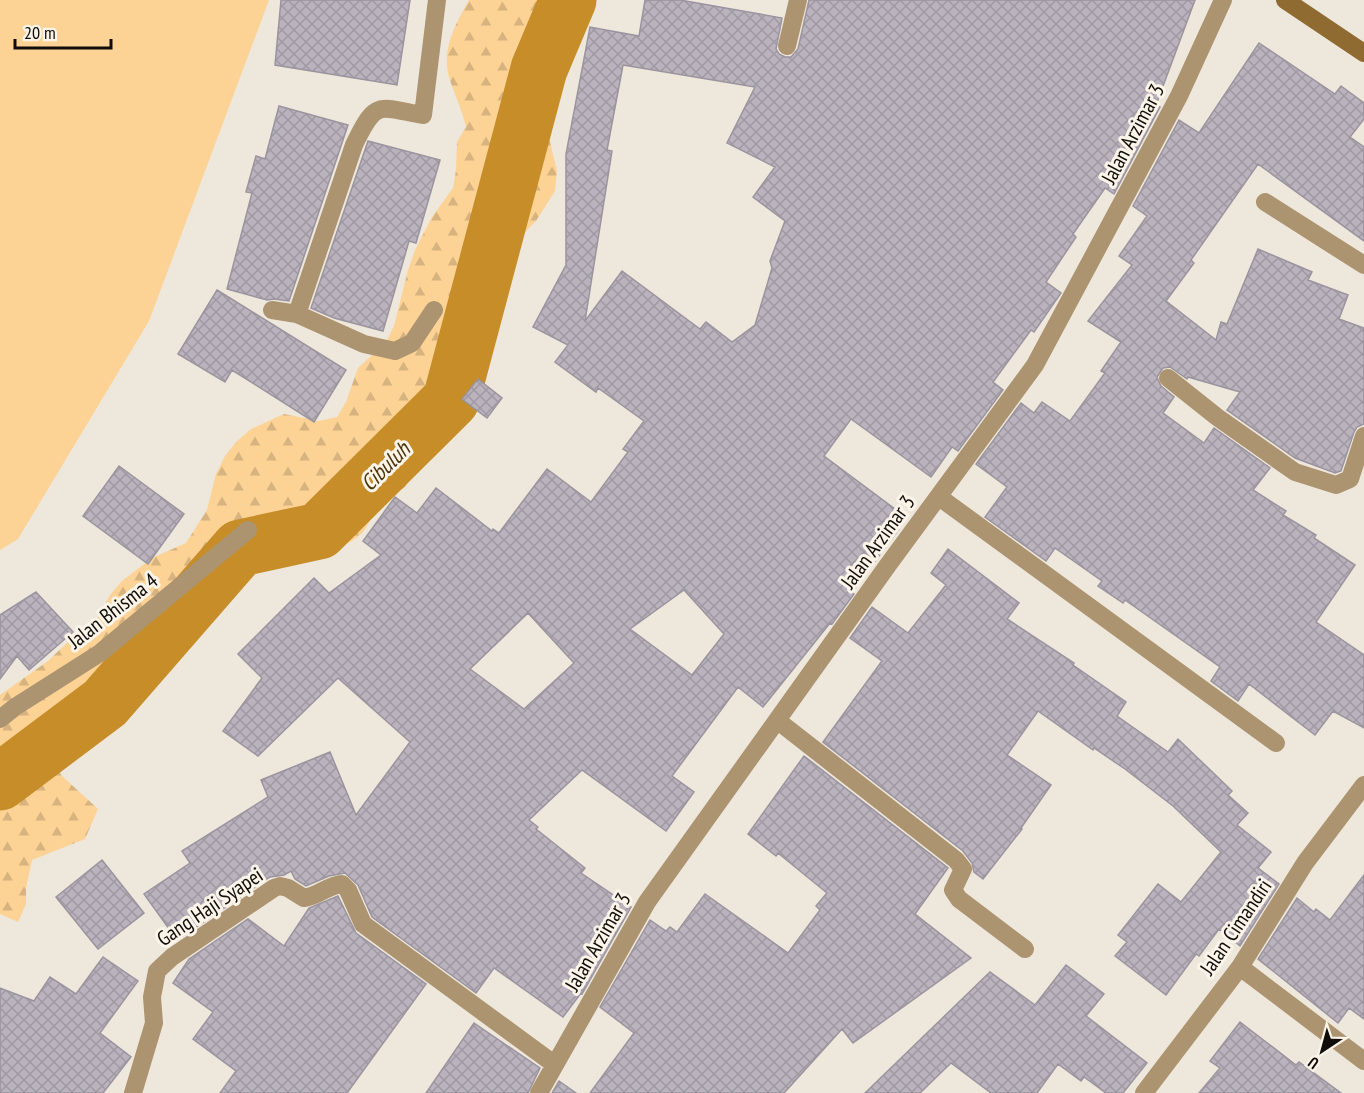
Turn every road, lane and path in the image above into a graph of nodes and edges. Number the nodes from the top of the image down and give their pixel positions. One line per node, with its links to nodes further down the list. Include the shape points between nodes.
1 (437, 0): 11 (street, via 423,115 382,108 373,112 363,127)
2 (798, 0): 5 (street)
3 (1223, 0): 14 (street, Jalan Arzimar 3, via 1179,96 1035,365)
4 (1285, 0): 6 (street)
5 (787, 46)
6 (1364, 54)
7 (1266, 202): 8 (street)
8 (1364, 265)
9 (272, 310): 11 (street)
10 (434, 310): 11 (street, via 412,343 395,351 364,344)
11 (297, 314)
12 (1168, 378): 13 (street, via 1295,472 1336,485 1350,479)
13 (1364, 436)
14 (939, 496): 17 (street, Jalan Arzimar 3); 18 (street)
15 (248, 530): 16 (street, Jalan Bhisma 4, via 100,653)
16 (0, 719)
17 (778, 721): 20 (street, via 956,860 963,869 953,890 959,899); 23 (street, Jalan Arzimar 3, via 647,902)
18 (1276, 743)
19 (1364, 785): 21 (street, Jalan Cimandiri, via 1305,863)
20 (1025, 950)
21 (1240, 967): 22 (street); 26 (street, Jalan Cimandiri)
22 (1364, 1060)
23 (554, 1064): 24 (street, Gang Haji Syapei, via 363,924 342,884 304,898 280,886 157,971 152,997 154,1023); 25 (street, Jalan Arzimar 3)
24 (134, 1093)
25 (539, 1093)
26 (1144, 1093)

